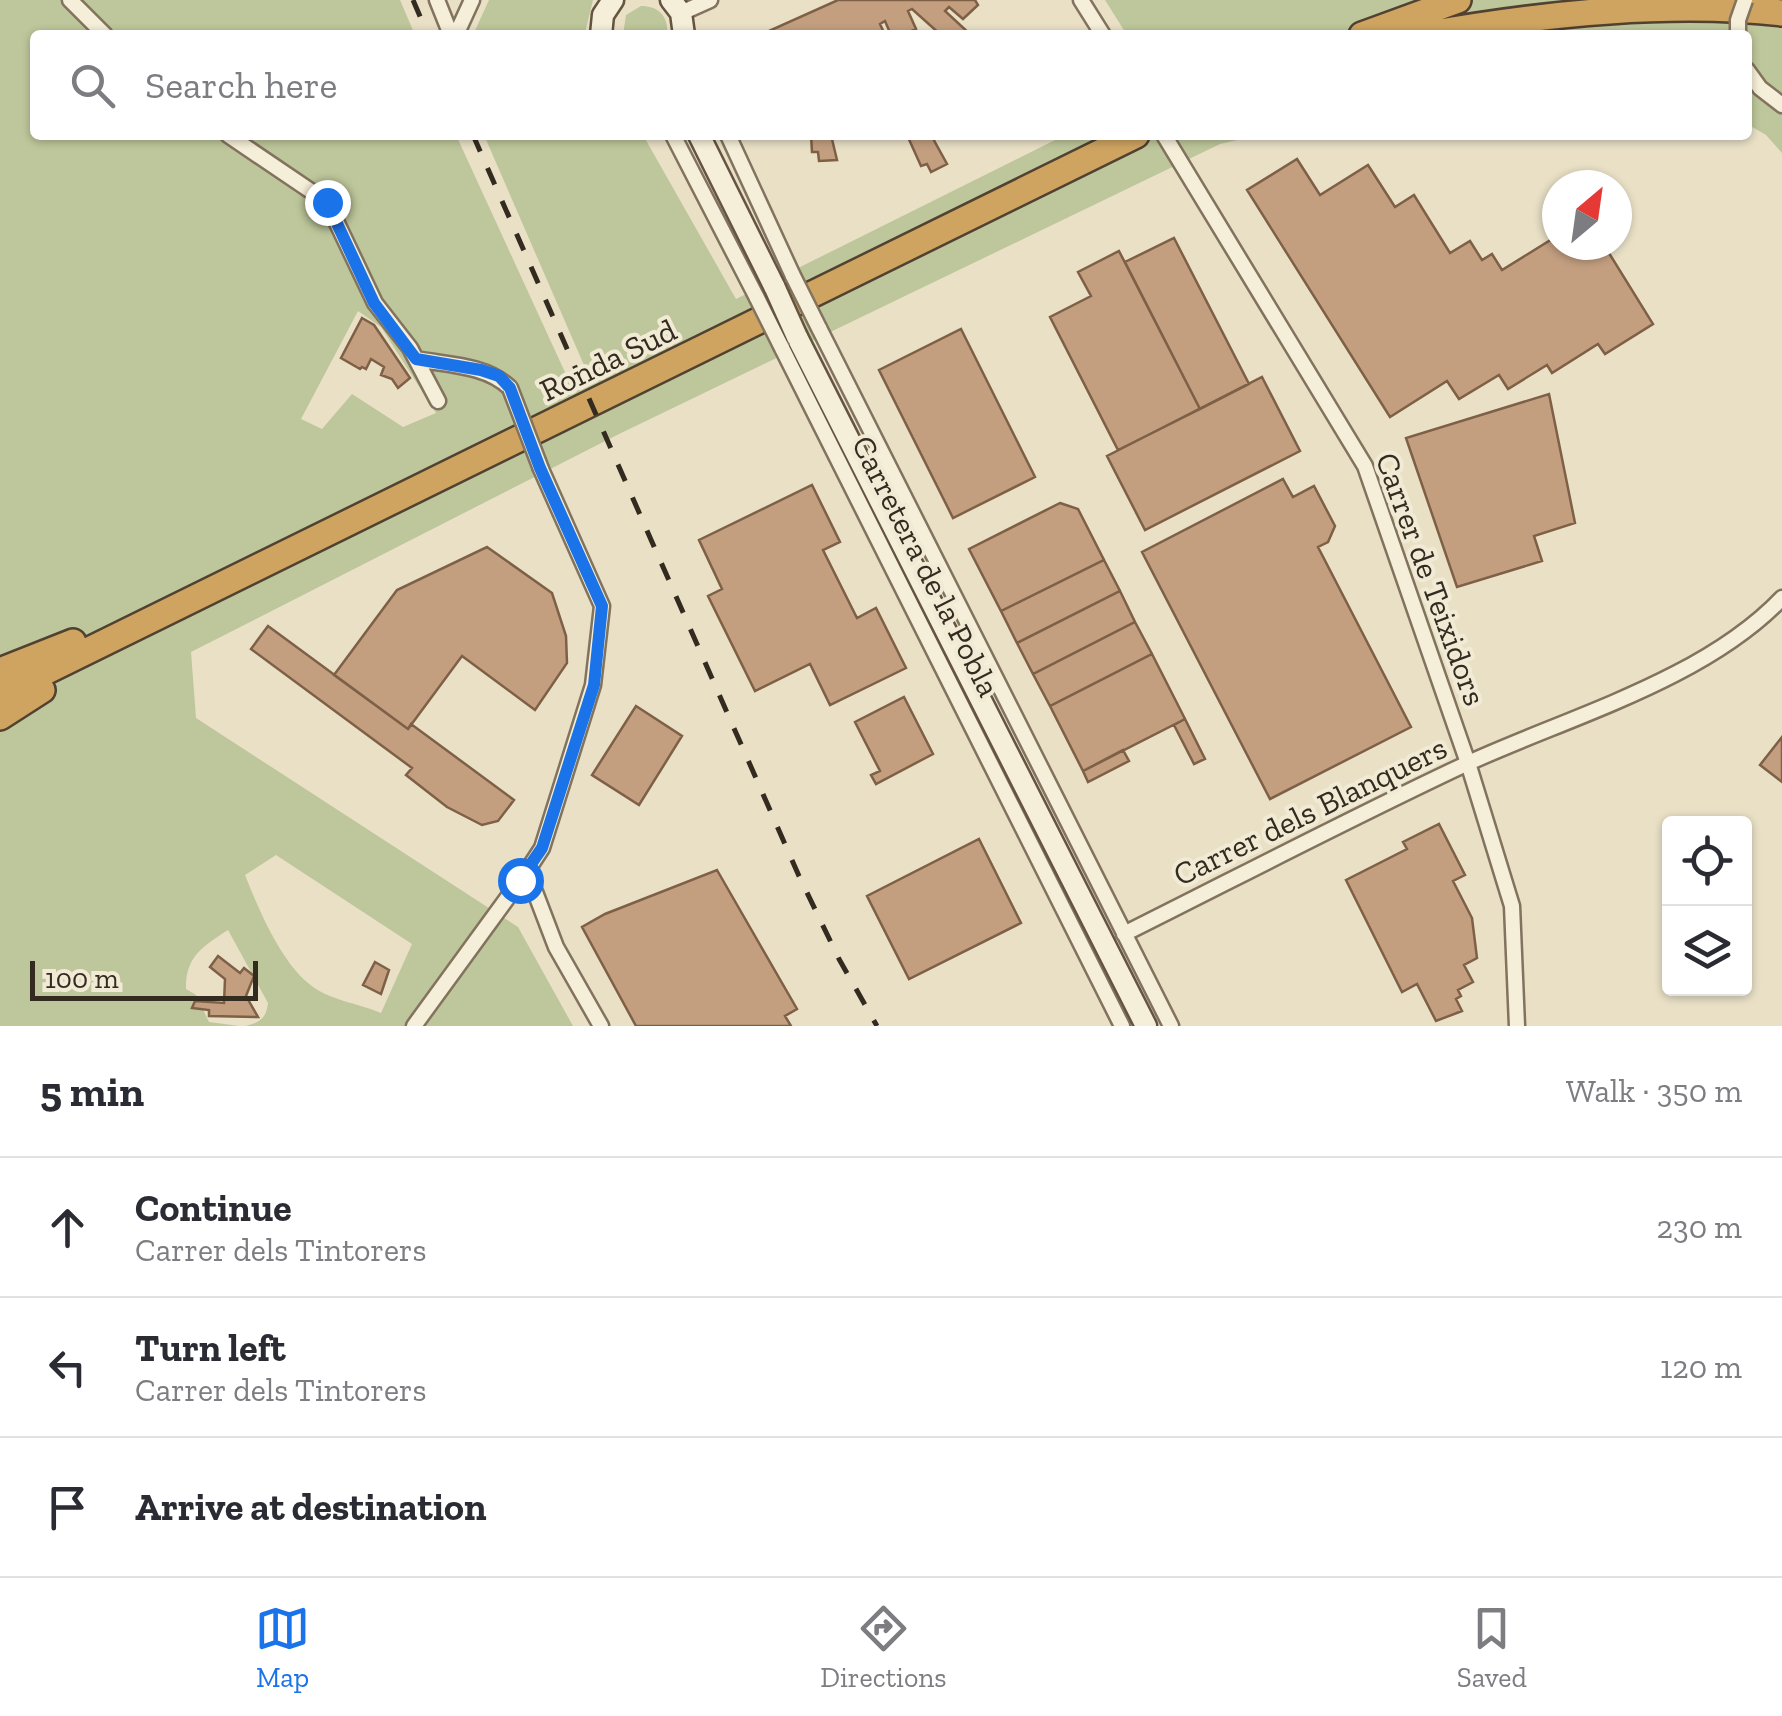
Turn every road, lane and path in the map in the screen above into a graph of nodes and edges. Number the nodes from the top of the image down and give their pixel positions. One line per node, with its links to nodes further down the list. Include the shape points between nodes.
1 (70, 0): 11 (street)
2 (437, 0): 12 (street)
3 (472, 0): 13 (street)
4 (710, 0): 9 (street)
5 (1080, 0): 15 (street)
6 (1458, 0): 16 (highway)
7 (1745, 0): 18 (street, bridge)
8 (611, 1): 14 (street)
9 (676, 6)
10 (1782, 13): 17 (highway, via 1634,8)
11 (100, 30)
12 (452, 30)
13 (457, 30)
14 (602, 30)
15 (1100, 30)
16 (1376, 30)
17 (1451, 30)
18 (1738, 30)
19 (1752, 77): 20 (street)
20 (1782, 105)
21 (235, 140): 29 (street, via 327,202 374,303)
22 (677, 140): 27 (street, Carretera de la Pobla)
23 (701, 140): 27 (street, Carretera de la Pobla)
24 (730, 140): 38 (street, Carretera de la Pobla, bridge)
25 (1126, 140): 32 (highway, Ronda Sud)
26 (1167, 140): 36 (street, Carrer de Teixidors, via 1365,466)
27 (766, 293): 28 (street, Carretera de la Pobla, bridge)
28 (789, 343): 41 (street, Carretera de la Pobla); 42 (street, Carretera de la Pobla)
29 (416, 359): 30 (street); 37 (street, bridge, via 481,370 510,388 602,606 594,685 542,848)
30 (438, 401)
31 (1782, 598): 36 (street, Carrer dels Blanquers, via 1757,624 1664,679)
32 (154, 619): 33 (highway); 34 (highway, Ronda Sud); 35 (highway, via 122,647)
33 (0, 670)
34 (0, 694)
35 (0, 717)
36 (1468, 763): 38 (street, Carrer dels Blanquers); 44 (street, Carrer de Teixidors, via 1512,906)
37 (526, 871): 39 (street); 40 (street, via 556,947)
38 (1124, 934): 43 (street, Carretera de la Pobla)
39 (414, 1026)
40 (601, 1026)
41 (1122, 1026)
42 (1146, 1026)
43 (1171, 1026)
44 (1517, 1026)

